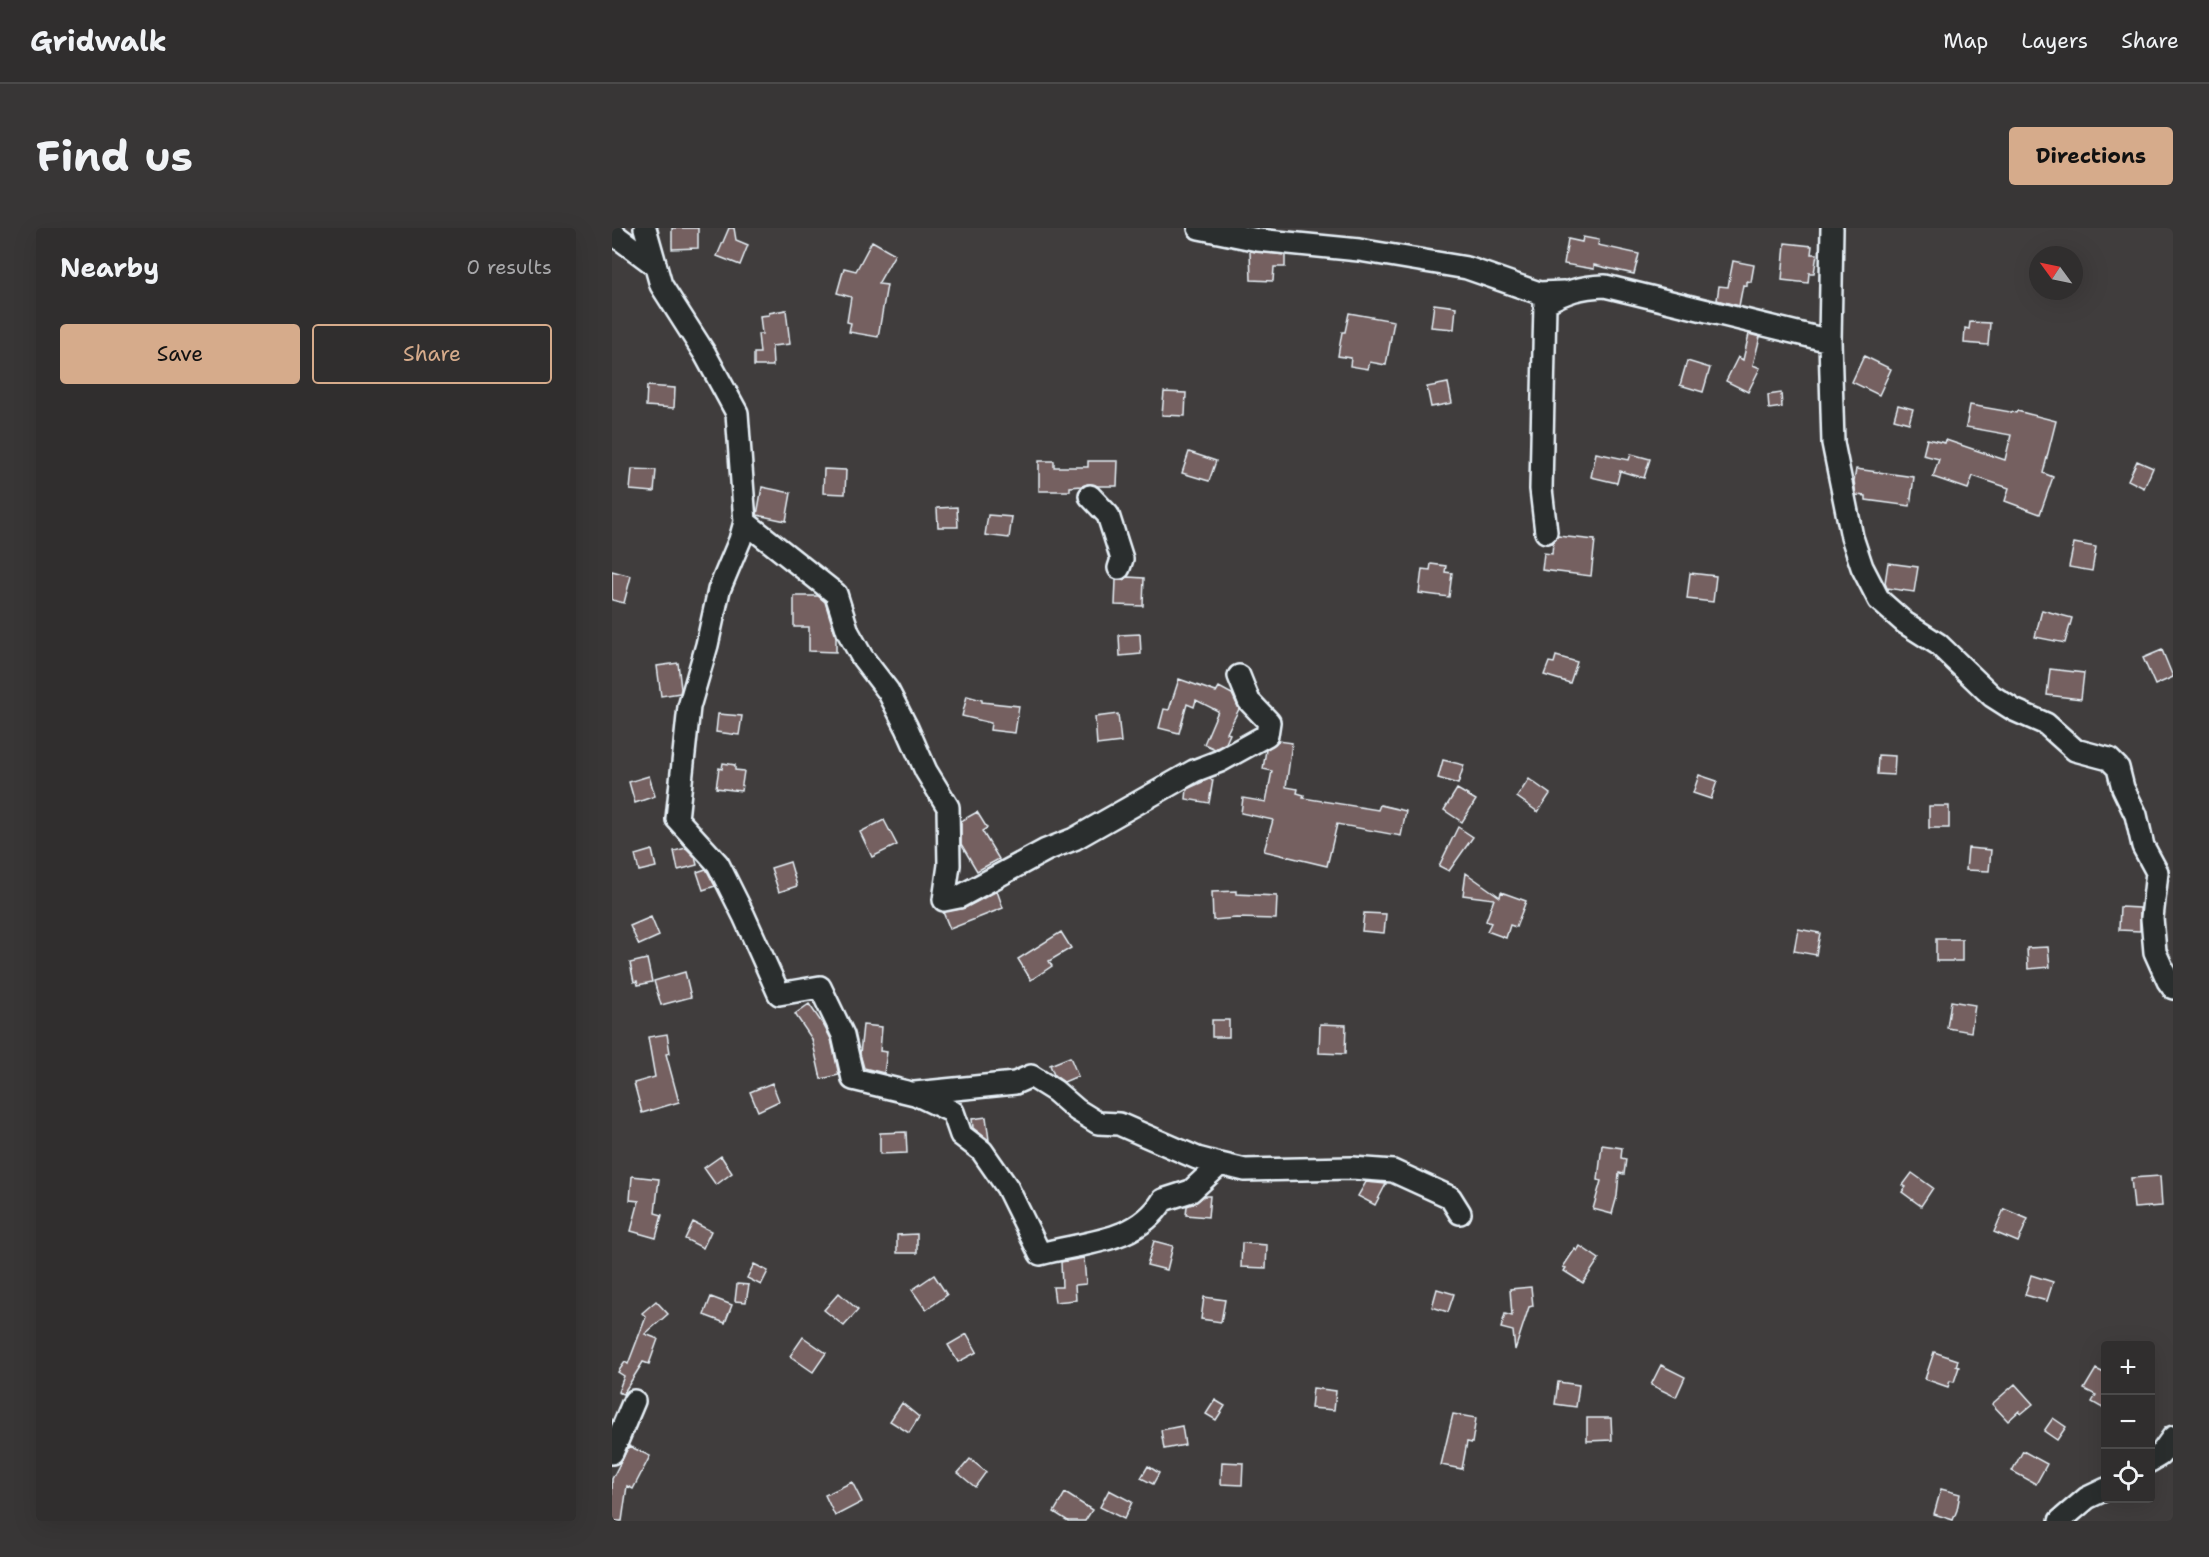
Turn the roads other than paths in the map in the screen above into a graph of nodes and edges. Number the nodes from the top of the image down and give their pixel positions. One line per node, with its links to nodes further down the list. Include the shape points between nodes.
1 (645, 228): 5 (street)
2 (1199, 228): 6 (street, via 1258,240 1359,250 1467,268 1539,293)
3 (1832, 228): 7 (street)
4 (612, 233): 5 (street)
5 (655, 265): 9 (street, via 661,285 737,413)
6 (1564, 292): 7 (street, via 1582,286 1605,286); 10 (street, via 1545,303 1541,489)
7 (1830, 341): 13 (street, via 1833,442 1852,537 1879,600 1938,644 1992,696 2046,724 2075,750 2109,759 2118,768 2143,846 2157,872 2152,918 2155,952)
8 (1090, 496): 11 (street, via 1108,515 1122,559)
9 (745, 522): 12 (street, via 836,594 848,632 888,691 926,771 948,807 945,900 959,897 1074,839 1267,735 1269,722 1249,701); 14 (street, via 719,590 689,707 677,819 717,864 778,994 820,987 843,1035 853,1079)
10 (1546, 532)
11 (1119, 568)
12 (1239, 676)
13 (2173, 988)
14 (915, 1094): 15 (street, via 1015,1083 1031,1076 1098,1123 1119,1124); 15 (street, via 953,1112 961,1135 982,1151 1008,1187 1040,1254 1115,1238 1155,1213 1163,1200 1191,1191)
15 (1220, 1164): 16 (street, via 1245,1170 1352,1168 1393,1172 1450,1197)
16 (1461, 1213)
17 (634, 1401): 19 (street)
18 (2173, 1437): 20 (street)
19 (612, 1453)
20 (2155, 1458)
21 (2101, 1491): 22 (street)
22 (2060, 1521)

